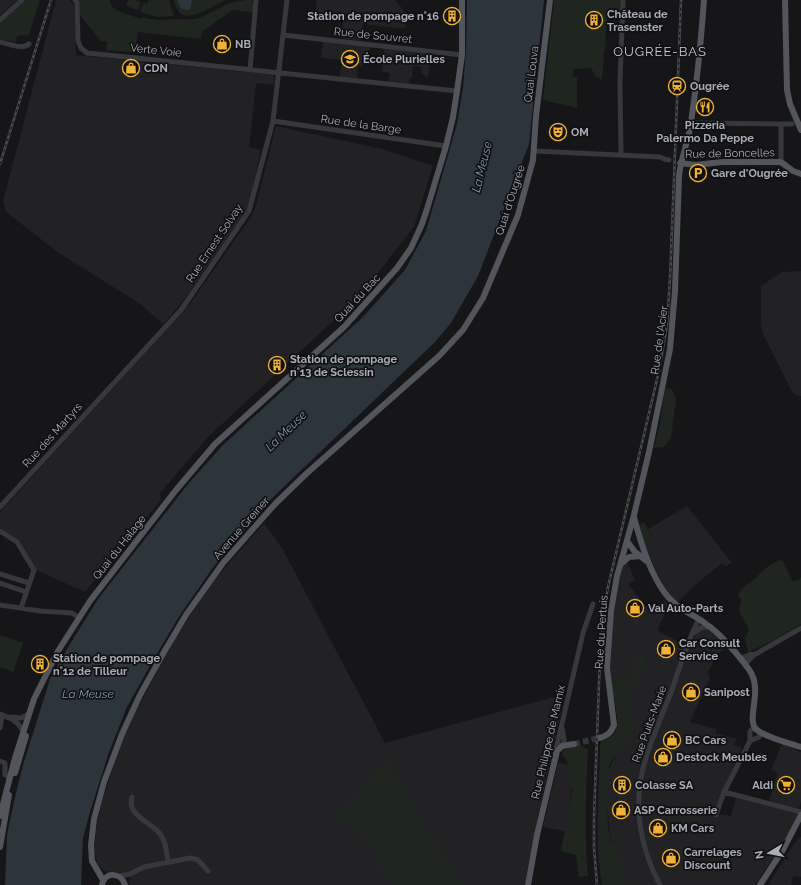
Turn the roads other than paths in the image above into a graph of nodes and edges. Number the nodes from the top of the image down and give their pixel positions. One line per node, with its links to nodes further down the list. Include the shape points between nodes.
1 (22, 0): 11 (street)
2 (75, 0): 16 (street, Verte Voie, via 78,41 87,53)
3 (256, 0): 16 (street)
4 (287, 0): 12 (street, Rue Ernest Solvay)
5 (462, 0): 15 (main road, Quai du Bac)
6 (550, 0): 26 (main road, Quai Louva, via 536,116)
7 (624, 0): 27 (street, via 620,82)
8 (704, 0): 21 (main road, Rue de l'Acier)
9 (785, 0): 24 (main road, via 787,90)
10 (789, 0): 19 (main road, via 791,88)
11 (0, 20)
12 (283, 35): 15 (street, Rue de Souvret); 17 (street, Rue Ernest Solvay)
13 (0, 42): 14 (street, via 22,47)
14 (29, 44)
15 (462, 55): 18 (main road, Quai du Bac)
16 (250, 70): 17 (street, Verte Voie)
17 (279, 73): 18 (street, Verte Voie); 20 (street, Rue Ernest Solvay)
18 (458, 91): 25 (main road, Quai du Bac)
19 (801, 120)
20 (273, 121): 25 (street, Rue de la Barge); 33 (street, Rue Ernest Solvay, via 249,211 180,310)
21 (691, 123): 22 (street); 30 (main road, Rue de l'Acier)
22 (781, 124): 23 (street); 29 (street)
23 (792, 124)
24 (801, 130)
25 (446, 146): 34 (main road, Quai du Bac, via 422,224 401,263 339,332)
26 (535, 151): 27 (street); 32 (main road, Quai d'Ougrée, via 522,203)
27 (621, 155): 28 (street, via 660,157)
28 (669, 160)
29 (781, 162): 30 (main road, Rue de Boncelles, via 722,162 696,165); 31 (main road, Rue de Boncelles)
30 (680, 163): 36 (main road, Rue de l'Acier, via 670,349)
31 (801, 174)
32 (502, 254): 84 (main road, Avenue Greiner, via 481,303 458,337 275,504 223,563 186,615 140,695 108,772 91,835 91,856)
33 (119, 377): 35 (street, Rue des Martyrs)
34 (231, 428): 50 (main road, Quai du Halage, via 199,462)
35 (0, 507)
36 (634, 515): 38 (main road, Rue de l'Acier); 39 (main road)
37 (0, 531): 45 (street, via 17,542 34,570)
38 (627, 541): 39 (main road, via 638,541); 40 (main road); 42 (main road, Rue de l'Acier)
39 (642, 546): 41 (main road)
40 (640, 556): 41 (main road); 42 (main road, via 627,558)
41 (648, 562): 51 (main road, via 669,599)
42 (619, 567): 66 (main road, Rue du Pertuis, via 612,601 607,657 614,725 610,732)
43 (0, 574): 45 (street)
44 (0, 583): 46 (street)
45 (29, 583): 46 (street)
46 (26, 592): 49 (street)
47 (593, 604): 60 (street, Rue Philippe de Marnix, via 583,633)
48 (0, 605): 49 (street)
49 (21, 608): 50 (street, via 72,613)
50 (78, 617): 56 (main road, Quai du Halage, via 50,666)
51 (699, 619): 52 (main road); 54 (street, Rue Puits-Marie)
52 (711, 627): 54 (street, via 700,627); 55 (main road)
53 (801, 628): 55 (street, via 754,655 751,654)
54 (694, 632): 87 (street, Rue Puits-Marie, via 647,753 640,781 638,808 641,836 650,865)
55 (743, 662): 62 (main road, via 753,676 756,686 752,721)
56 (40, 690): 58 (main road, Quai du Halage); 79 (main road, Quai du Halage, via 14,777)
57 (1, 714): 59 (street); 61 (street)
58 (29, 714): 59 (street, via 21,718); 63 (main road, Quai du Halage)
59 (10, 717): 63 (street, via 19,724)
60 (562, 727): 65 (street); 68 (street, Rue Philippe de Marnix)
61 (0, 728)
62 (754, 728): 64 (main road); 67 (street, via 750,731)
63 (23, 732): 72 (main road, Quai du Halage)
64 (762, 733): 67 (street); 70 (main road)
65 (564, 738): 68 (street, via 564,744); 69 (street)
66 (599, 738)
67 (750, 741): 73 (street)
68 (559, 745): 69 (main road); 86 (main road, Rue Philippe de Marnix, via 537,835)
69 (573, 745)
70 (801, 747)
71 (0, 761): 72 (street, via 5,764 5,775)
72 (10, 777): 77 (main road, Quai du Halage)
73 (724, 792): 75 (street); 76 (street)
74 (132, 797): 80 (street, via 136,813 163,838)
75 (801, 813): 88 (main road)
76 (716, 815)
77 (0, 816)
78 (801, 824): 89 (main road)
79 (0, 847)
80 (168, 862): 81 (street, via 193,858); 82 (street, via 144,867)
81 (208, 871)
82 (130, 874): 83 (street); 85 (street)
83 (120, 876): 84 (main road, Avenue Greiner); 85 (main road)
84 (104, 880)
85 (125, 884)
86 (528, 885)
87 (660, 885)
88 (760, 885)
89 (765, 885)

